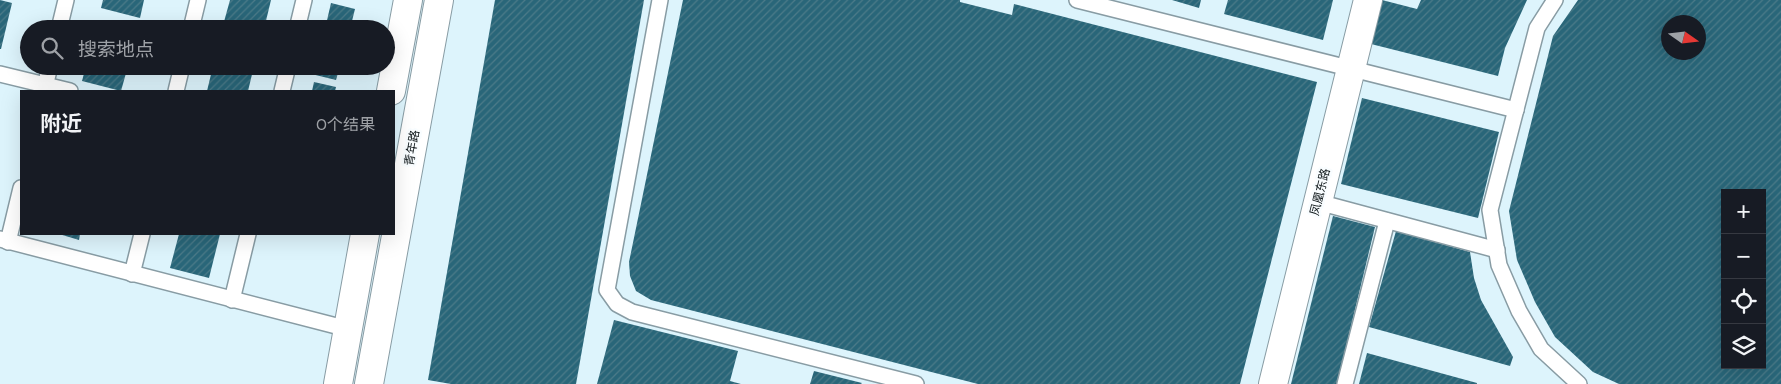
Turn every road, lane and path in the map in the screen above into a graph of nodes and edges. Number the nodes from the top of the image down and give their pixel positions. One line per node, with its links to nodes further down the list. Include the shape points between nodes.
1 (66, 0): 10 (lane)
2 (198, 0): 11 (lane)
3 (304, 0): 12 (lane)
4 (408, 0): 14 (street)
5 (438, 0): 38 (street, 青年路)
6 (660, 0): 39 (lane, via 607,290 617,304 632,312)
7 (1077, 0): 13 (lane)
8 (1368, 0): 13 (street, 凤凰东路)
9 (1555, 0): 25 (lane, via 1537,28)
10 (62, 20)
11 (193, 20)
12 (299, 20)
13 (1350, 69): 25 (lane); 27 (street, 凤凰东路)
14 (395, 70)
15 (0, 74): 20 (lane)
16 (48, 75): 20 (lane)
17 (180, 75): 22 (lane)
18 (286, 75): 23 (lane)
19 (394, 75): 24 (street)
20 (45, 88): 21 (lane)
21 (62, 90)
22 (176, 90)
23 (282, 90)
24 (391, 90)
25 (1516, 110): 33 (lane, via 1490,210)
26 (20, 191): 32 (lane)
27 (1318, 202): 28 (lane); 40 (street, 凤凰东路)
28 (1387, 221): 33 (lane); 41 (lane)
29 (142, 235): 34 (lane)
30 (248, 235): 35 (lane)
31 (365, 235): 36 (street)
32 (4, 241): 34 (lane)
33 (1497, 250): 42 (lane, via 1499,265 1519,311 1541,349)
34 (132, 274): 35 (lane)
35 (232, 300): 36 (lane)
36 (348, 330): 37 (street)
37 (338, 384)
38 (369, 384)
39 (916, 384)
40 (1273, 384)
41 (1345, 384)
42 (1579, 384)

